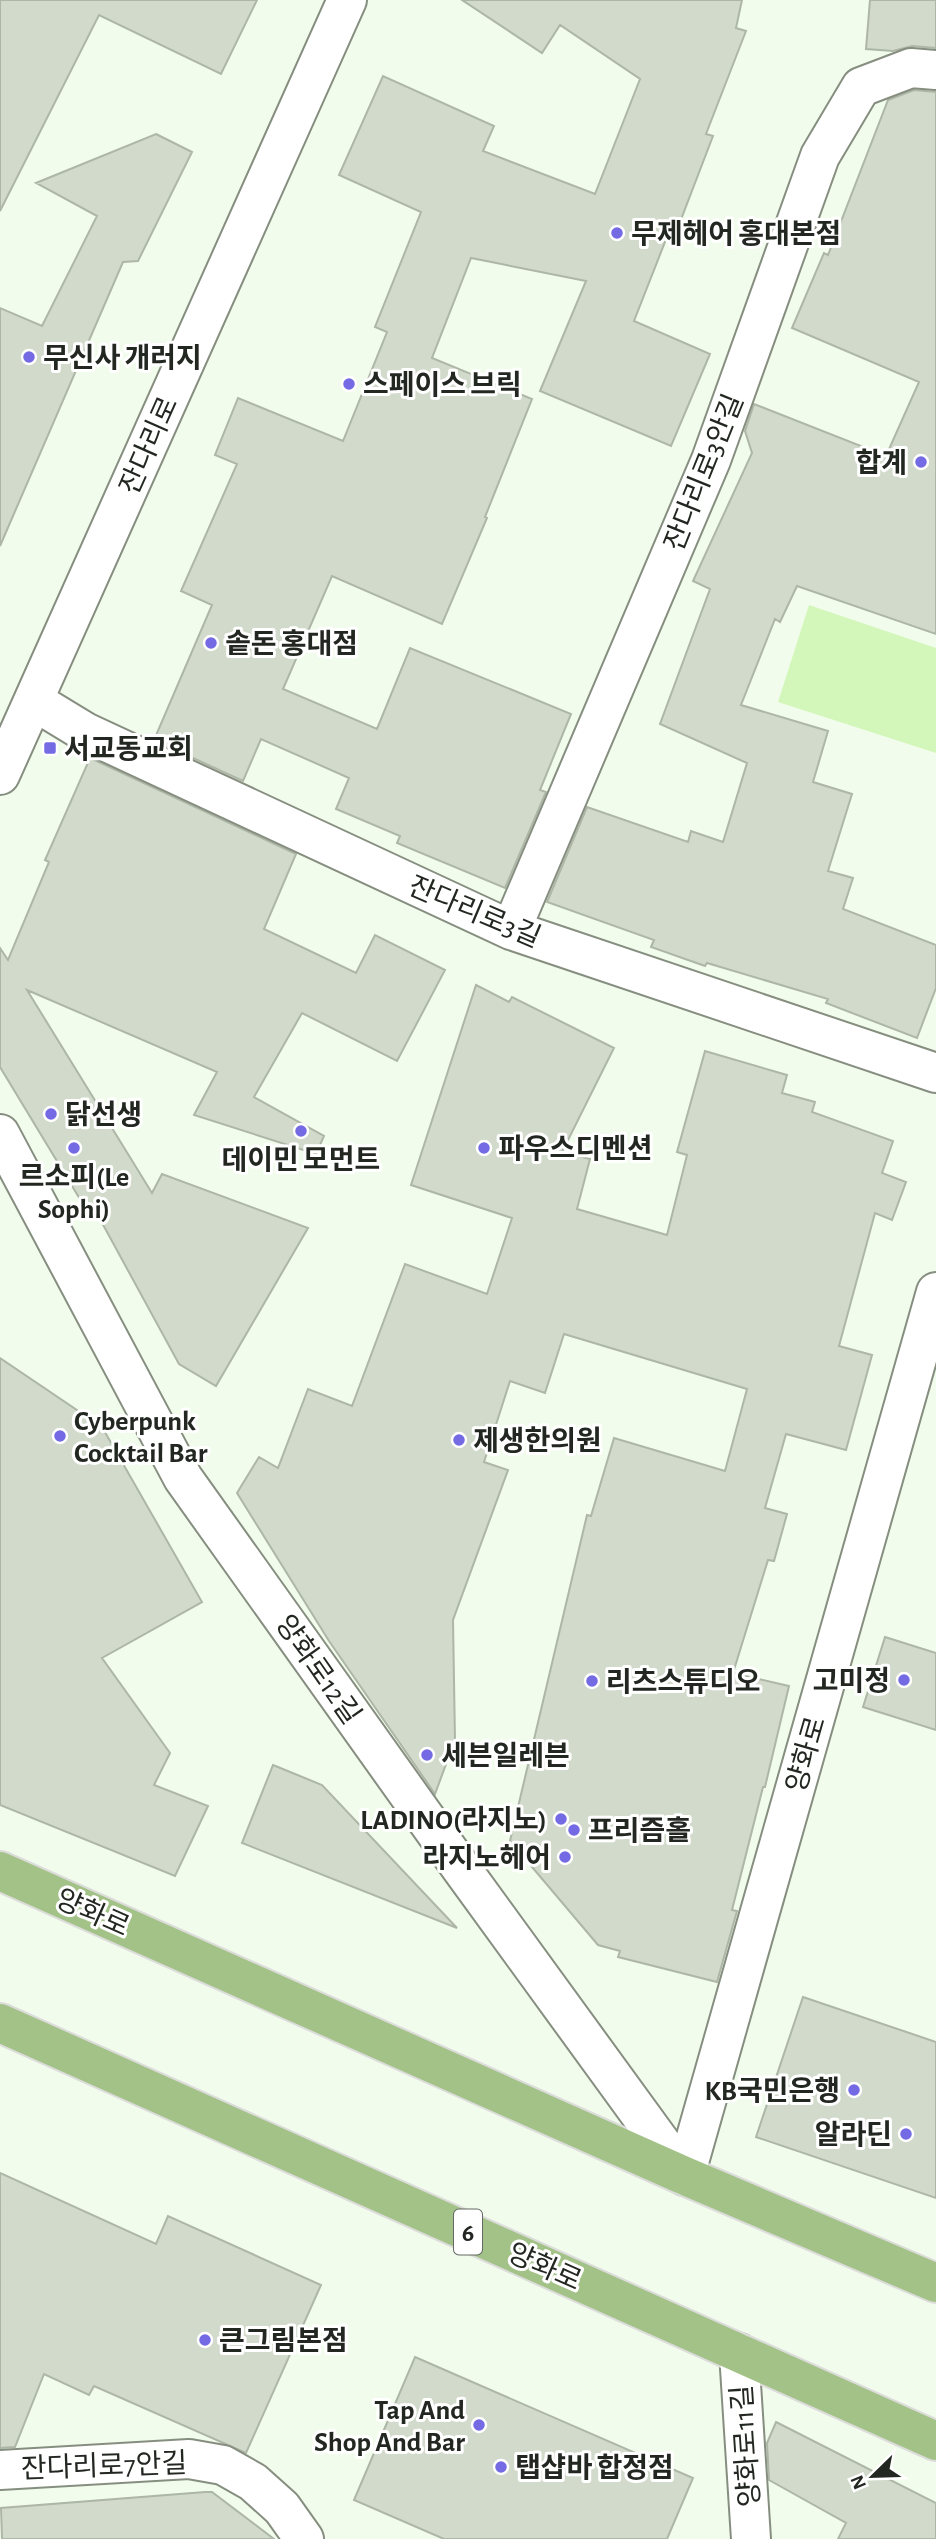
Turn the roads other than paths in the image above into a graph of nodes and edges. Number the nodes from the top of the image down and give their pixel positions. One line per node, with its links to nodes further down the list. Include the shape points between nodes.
1 (347, 0): 3 (street, 잔다리로)
2 (936, 70): 5 (street, 잔다리로3안길, via 911,68 861,87 820,156 711,460)
3 (34, 701): 4 (street, 잔다리로); 5 (street, 잔다리로3길, via 85,732)
4 (0, 775)
5 (511, 930): 6 (street, 잔다리로3길)
6 (936, 1073)
7 (0, 1134): 11 (street, 양화로12길, via 183,1478)
8 (936, 1292): 11 (street, 양화로)
9 (0, 1871): 11 (main road, 양화로)
10 (0, 2023): 13 (main road, 양화로 / 6)
11 (685, 2176): 12 (main road, 양화로)
12 (936, 2283)
13 (739, 2353): 14 (main road, 양화로 / 6); 17 (street, 양화로11길)
14 (936, 2441)
15 (0, 2470): 16 (street, 잔다리로7안길, via 189,2459 223,2466 253,2482 282,2508)
16 (304, 2539)
17 (751, 2539)

